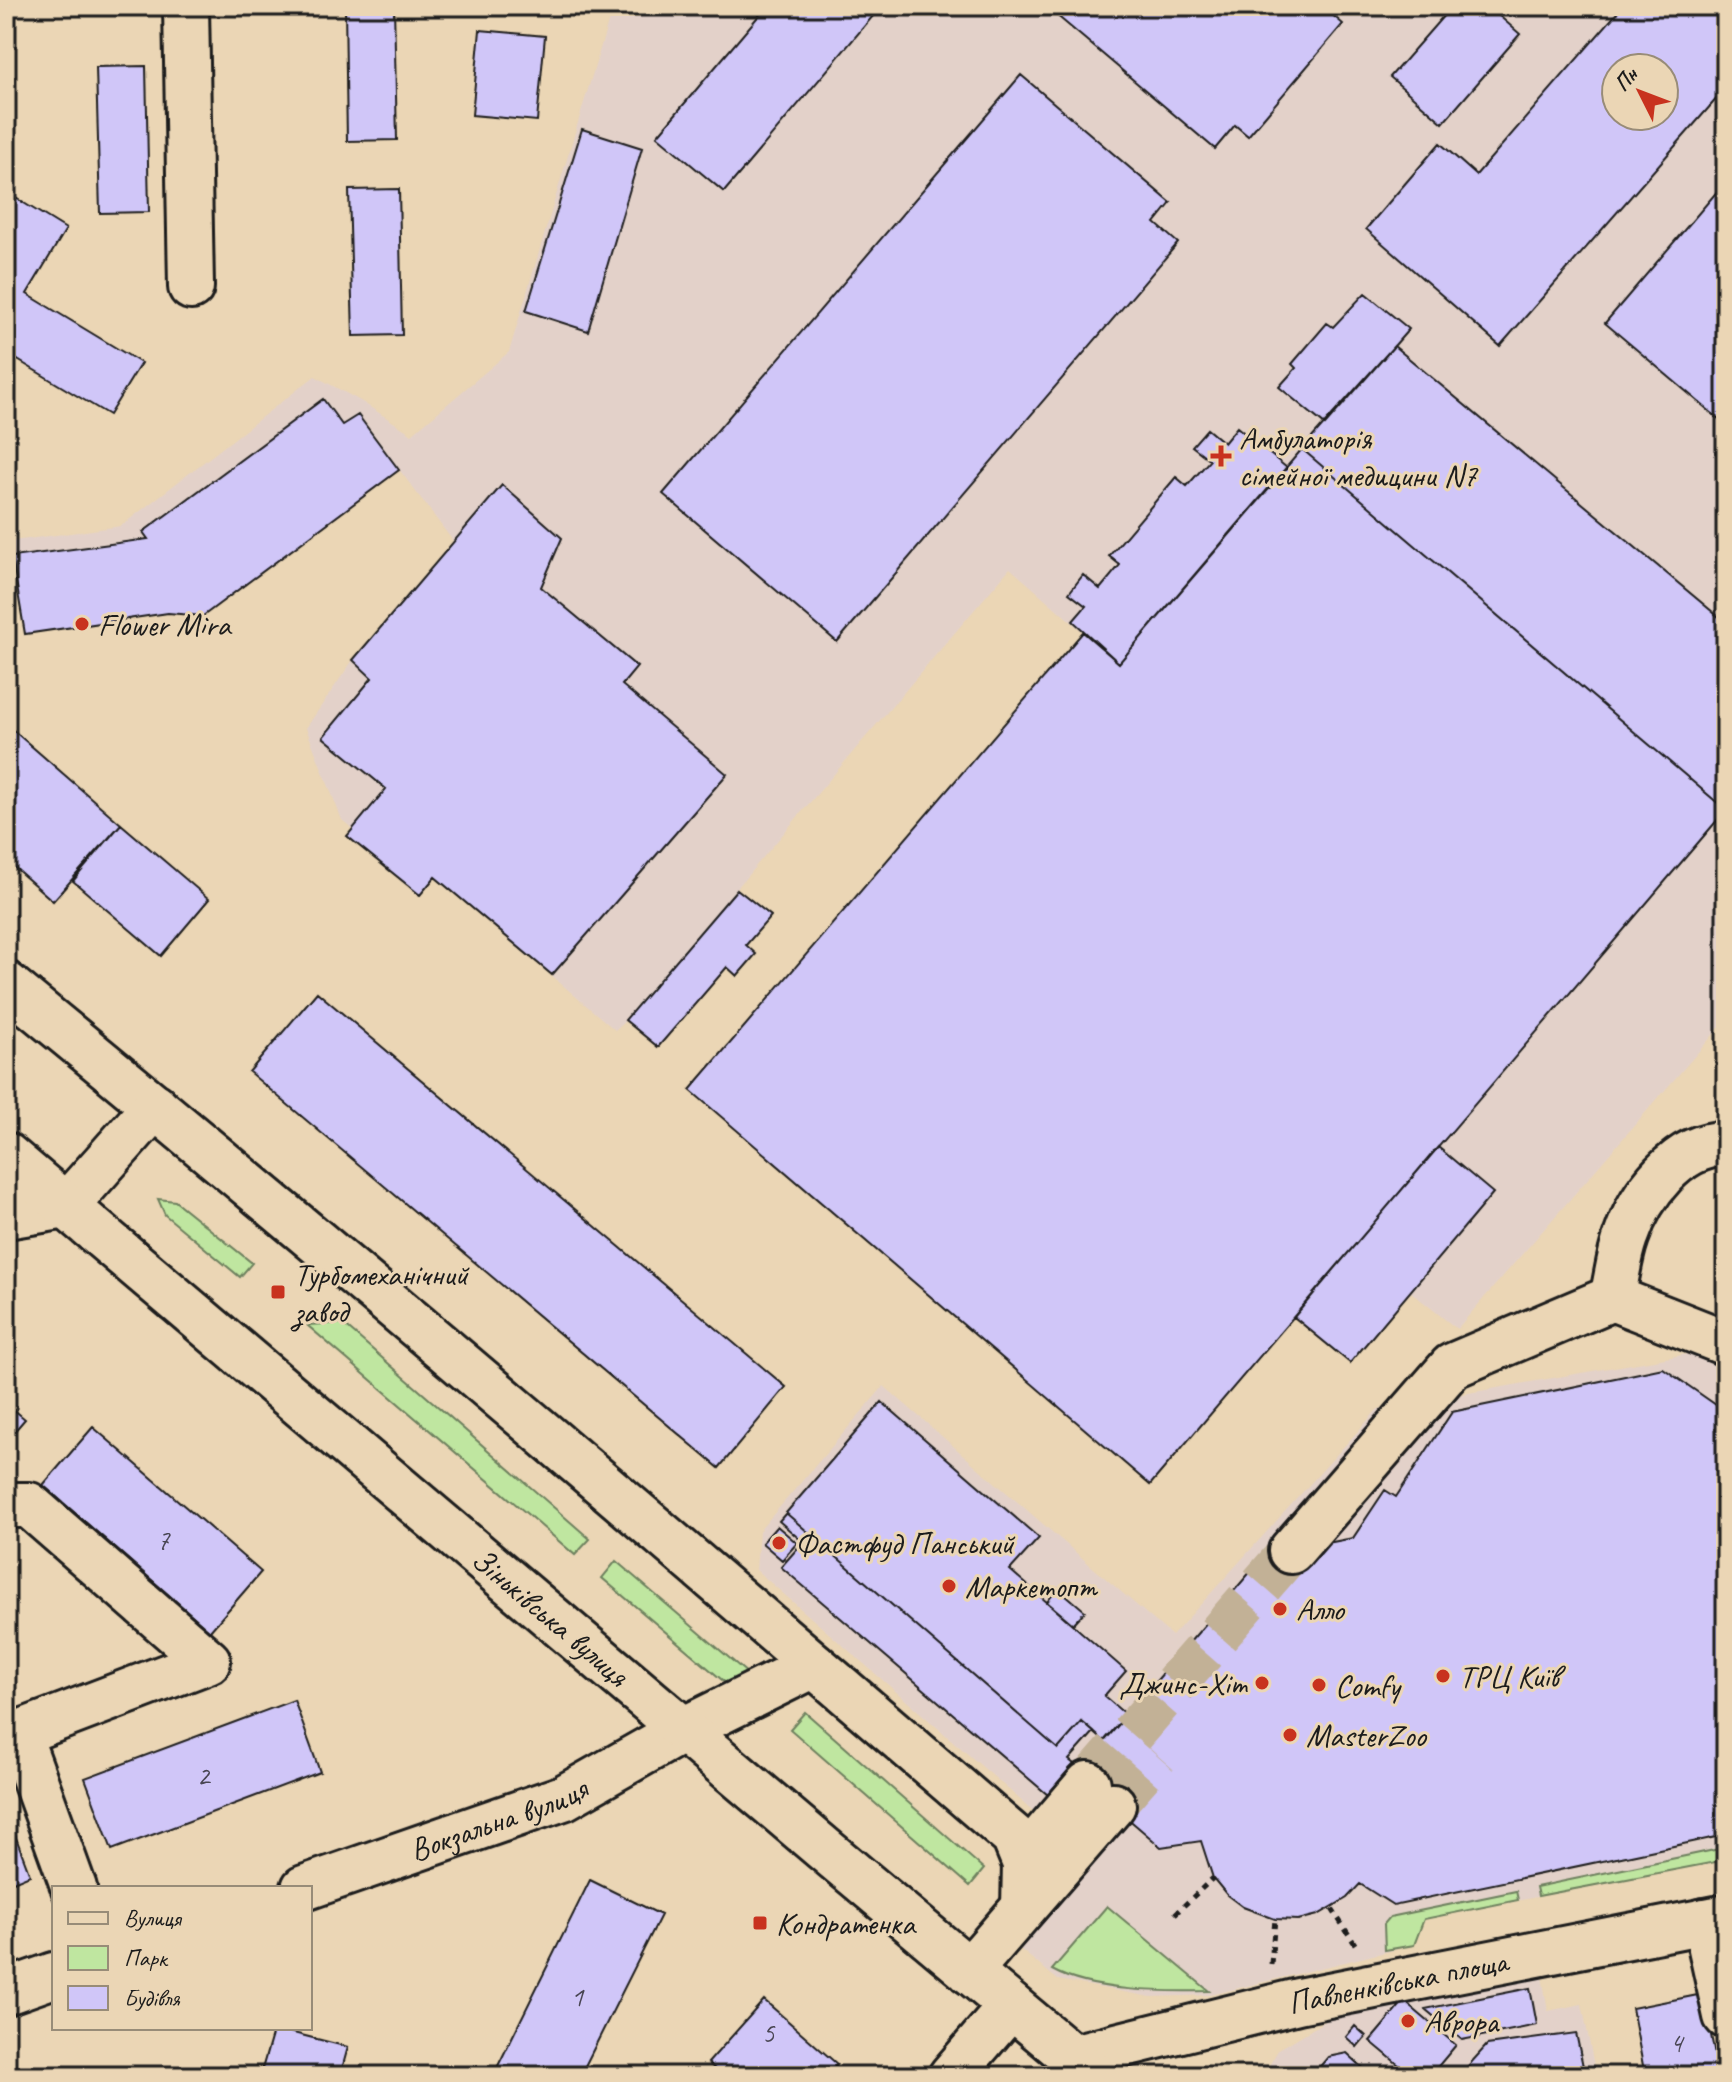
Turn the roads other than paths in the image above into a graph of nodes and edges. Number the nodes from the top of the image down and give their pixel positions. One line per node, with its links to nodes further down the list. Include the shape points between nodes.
1 (186, 6): 2 (main road)
2 (191, 287)
3 (6, 984): 4 (main road)
4 (155, 1106): 7 (main road); 13 (main road)
5 (1726, 1144): 9 (main road, via 1691,1152 1646,1197 1625,1239)
6 (6, 1155): 7 (main road, Зіньківська вулиця)
7 (66, 1206): 8 (main road); 14 (main road, Зіньківська вулиця)
8 (6, 1216)
9 (1612, 1298): 10 (main road); 12 (main road, via 1452,1366)
10 (1726, 1343)
11 (6, 1505): 15 (main road, via 29,1505 208,1661)
12 (1291, 1551)
13 (814, 1665): 14 (main road, Вокзальна вулиця); 16 (main road, via 1014,1837)
14 (683, 1730): 18 (main road, Вокзальна вулиця, via 563,1798); 21 (main road, Зіньківська вулиця)
15 (12, 1736): 17 (main road)
16 (1024, 1859): 19 (main road); 19 (main road, via 1101,1794)
17 (73, 1886)
18 (310, 1886)
19 (1024, 1907): 21 (main road)
20 (1716, 1919): 25 (main road); 26 (main road, Павленківська площа, via 1298,2001)
21 (969, 1971): 24 (main road, Зіньківська вулиця)
22 (52, 1976): 23 (main road)
23 (6, 1992)
24 (1011, 2006): 26 (main road, Зіньківська вулиця); 27 (main road)
25 (1726, 2016)
26 (1083, 2066)
27 (951, 2076)

